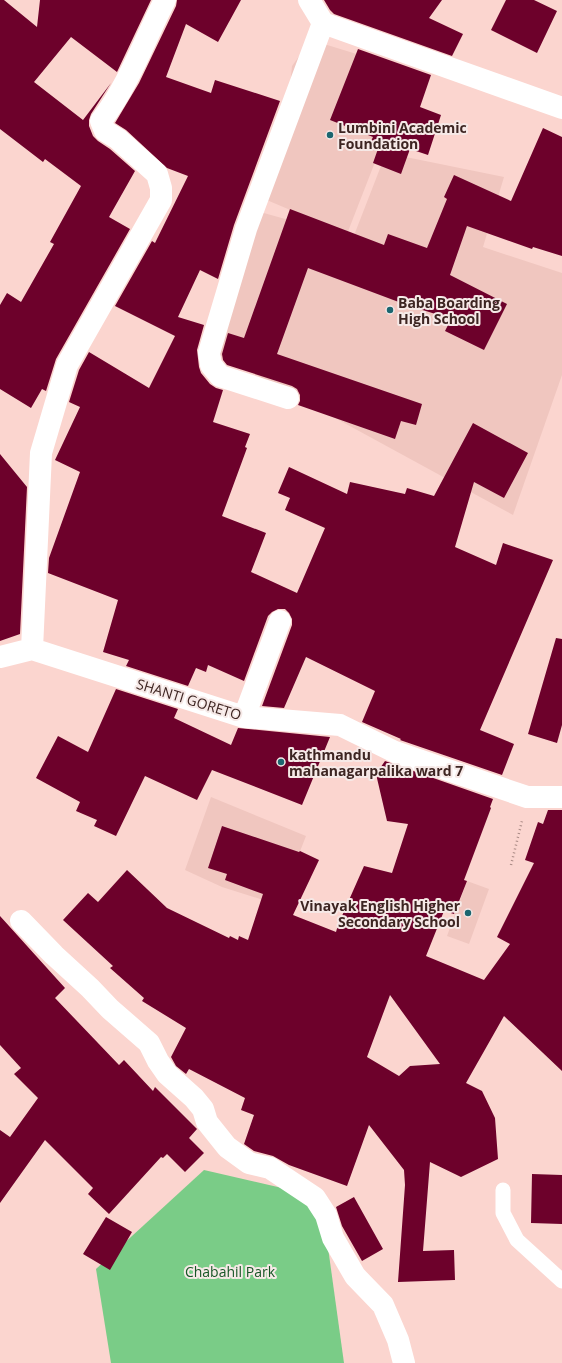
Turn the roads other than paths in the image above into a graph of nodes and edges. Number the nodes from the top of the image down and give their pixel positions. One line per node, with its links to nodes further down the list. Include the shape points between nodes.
1 (165, 0): 7 (street, via 115,103 101,121 105,131 157,174 161,200 67,365 41,453)
2 (309, 0): 3 (street)
3 (323, 23): 4 (street); 5 (street, via 246,229 209,352 211,365 220,376)
4 (562, 108)
5 (288, 398)
6 (280, 621): 9 (street)
7 (32, 649): 8 (street); 9 (street, SHANTI GORETO)
8 (0, 656)
9 (244, 717): 10 (street, SHANTI GORETO, via 340,725 395,752 527,797)
10 (562, 797)
11 (21, 921): 14 (street, via 110,1009 150,1043 167,1074 199,1103 207,1122 227,1147 250,1163 270,1168 315,1198 326,1215 333,1238 355,1276 383,1305 398,1340)
12 (504, 1190): 13 (lane, via 503,1213 517,1240)
13 (562, 1281)
14 (404, 1363)

